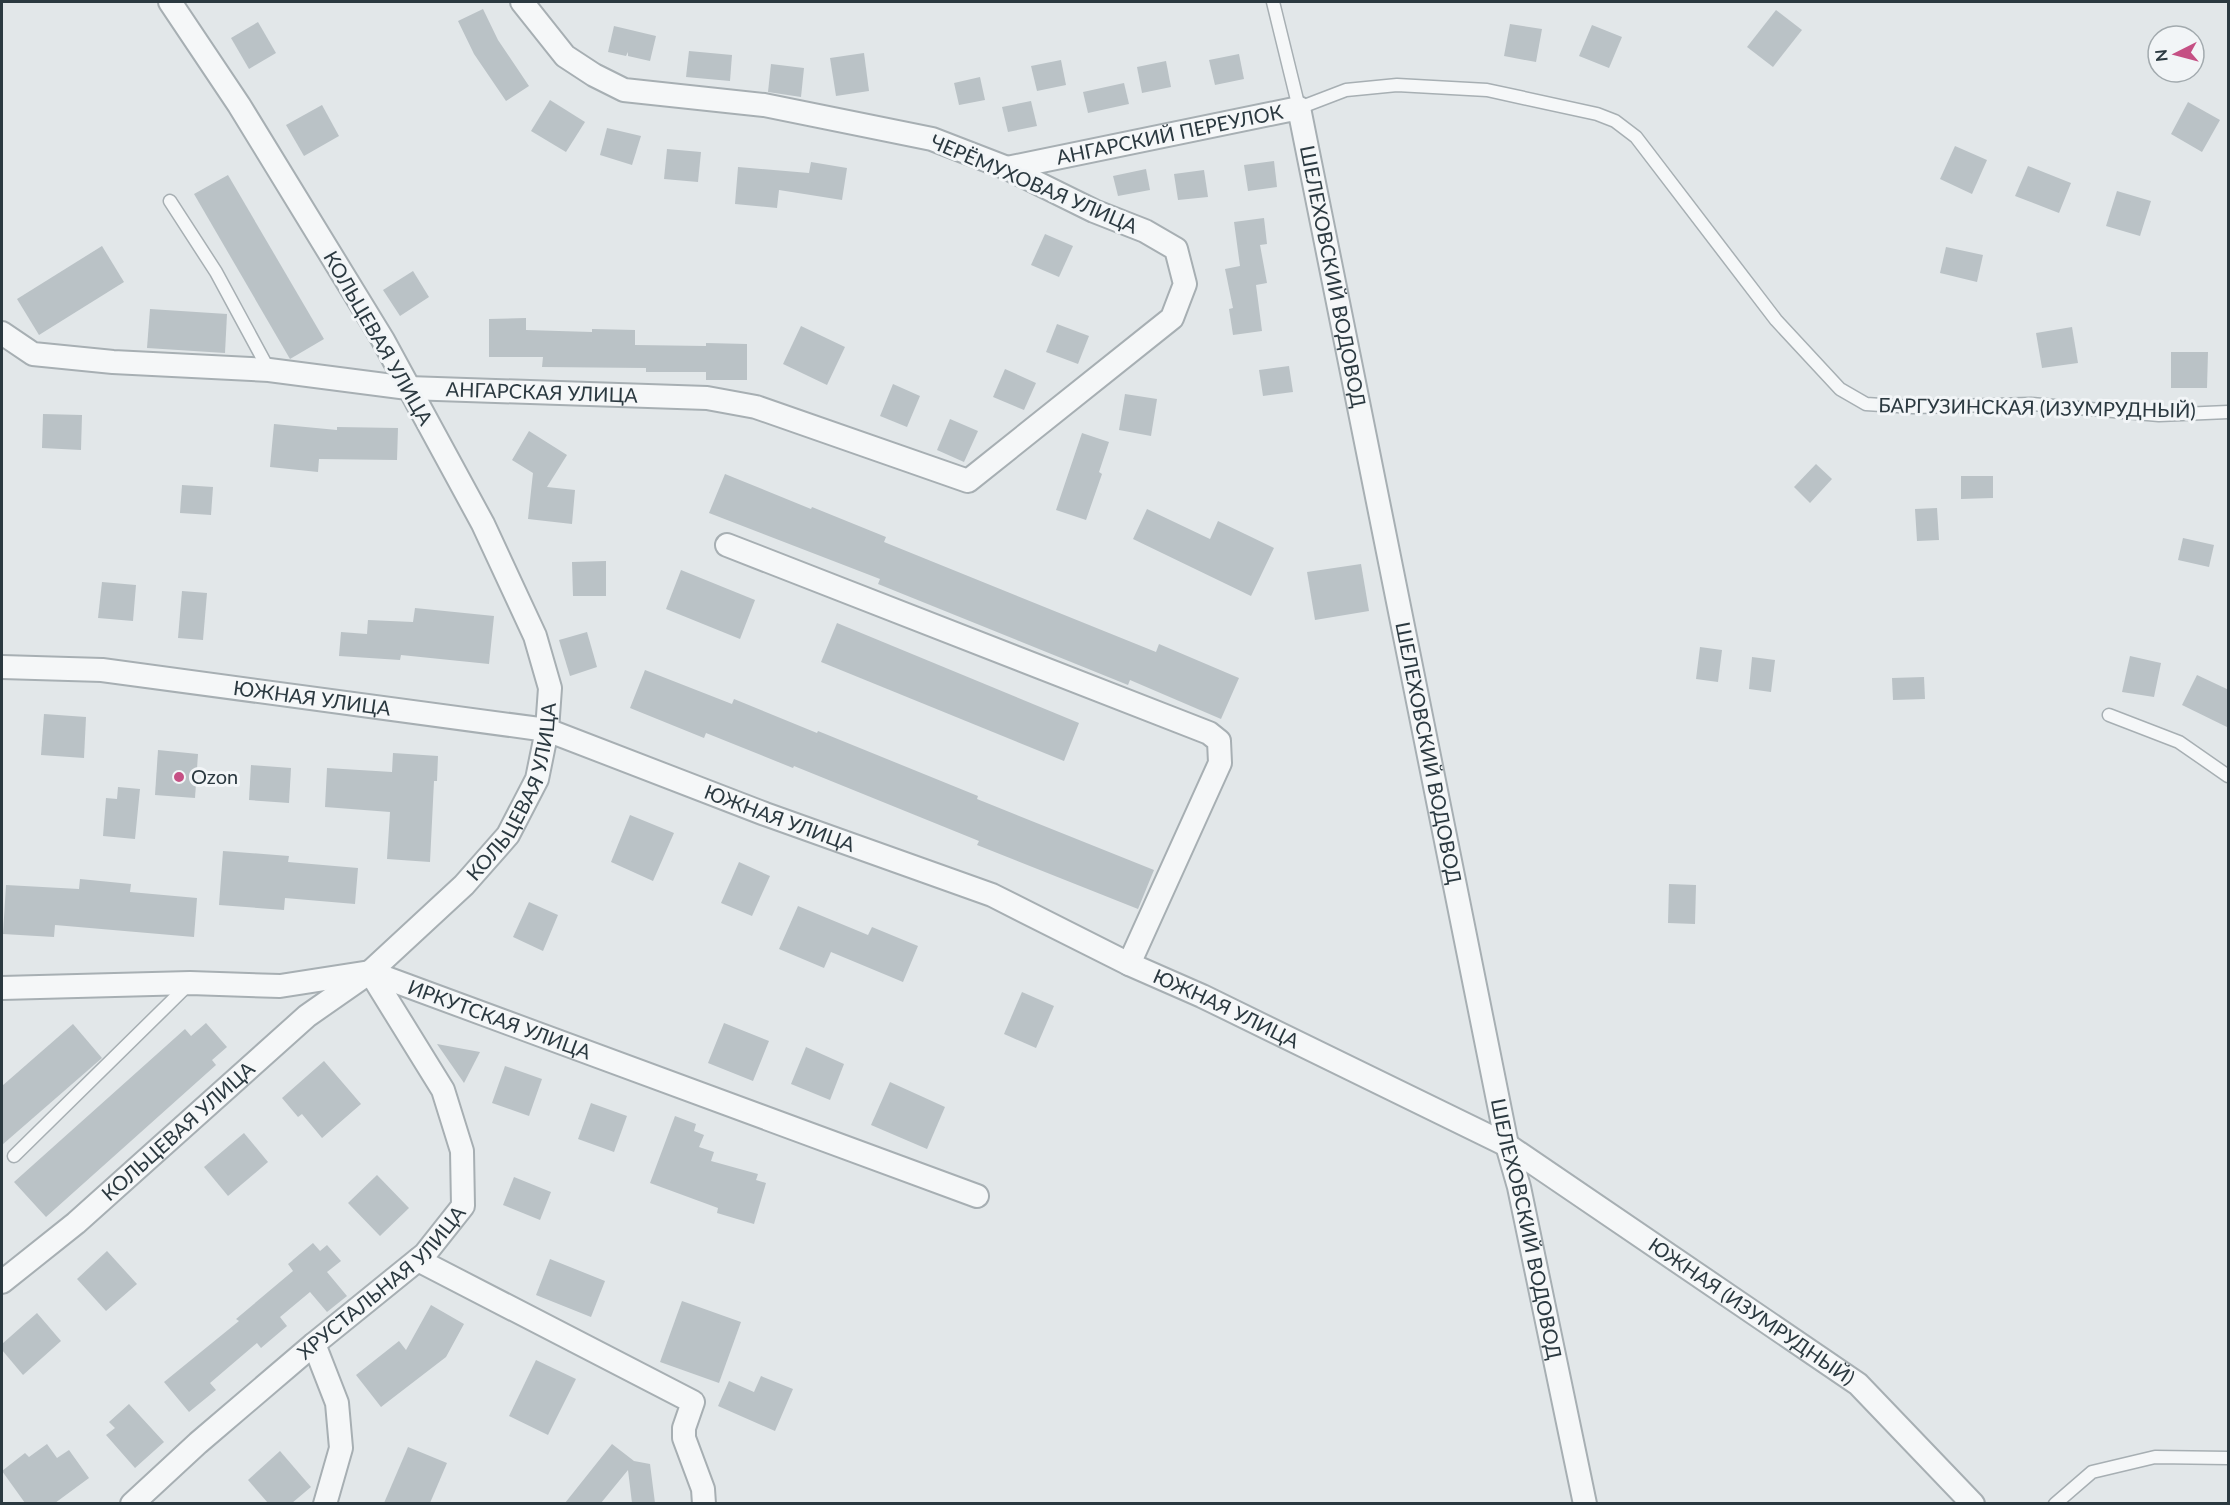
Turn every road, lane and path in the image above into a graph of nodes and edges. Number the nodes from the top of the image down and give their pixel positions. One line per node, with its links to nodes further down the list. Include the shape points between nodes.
1 (170, 2): 9 (street, КОЛЬЦЕВАЯ УЛИЦА, via 245,116 383,340)
2 (522, 2): 5 (street, ЧЕРЁМУХОВАЯ УЛИЦА, via 565,56 624,90 764,105 932,139)
3 (1273, 2): 4 (lane, ШЕЛЕХОВСКИЙ ВОДОВОД)
4 (1299, 108): 5 (street, АНГАРСКИЙ ПЕРЕУЛОК); 10 (lane, БАРГУЗИНСКАЯ (ИЗУМРУДНЫЙ), via 1346,90 1397,85 1487,90 1615,121 1636,137 1776,320 1840,390 1866,404 2031,404 2159,415); 21 (street, ШЕЛЕХОВСКИЙ ВОДОВОД)
5 (1006, 168): 11 (street, ЧЕРЁМУХОВАЯ УЛИЦА, via 1176,249 1185,284 1172,318)
6 (170, 201): 8 (lane, via 216,272)
7 (2, 333): 8 (street, АНГАРСКАЯ УЛИЦА, via 33,354)
8 (268, 370): 9 (street, АНГАРСКАЯ УЛИЦА)
9 (408, 388): 11 (street, АНГАРСКАЯ УЛИЦА, via 707,398 756,407); 15 (street, КОЛЬЦЕВАЯ УЛИЦА, via 483,524 535,636 550,688)
10 (2229, 412)
11 (968, 481)
12 (727, 545): 17 (street, via 1209,733 1220,741 1220,763)
13 (2, 667): 15 (street, ЮЖНАЯ УЛИЦА, via 102,670)
14 (2109, 715): 16 (lane, via 2179,742)
15 (547, 730): 17 (street, ЮЖНАЯ УЛИЦА, via 992,895); 18 (street, КОЛЬЦЕВАЯ УЛИЦА, via 537,778 508,835 464,885)
16 (2229, 776)
17 (1128, 964): 21 (street, ЮЖНАЯ УЛИЦА, via 1202,996)
18 (370, 972): 19 (street, ИРКУТСКАЯ УЛИЦА, via 280,986); 23 (street, ИРКУТСКАЯ УЛИЦА); 24 (street, ХРУСТАЛЬНАЯ УЛИЦА, via 442,1090 462,1151 463,1206); 25 (street, КОЛЬЦЕВАЯ УЛИЦА, via 307,1016 76,1223)
19 (190, 983): 20 (street, ИРКУТСКАЯ УЛИЦА); 22 (lane)
20 (2, 988)
21 (1507, 1145): 31 (street, ШЕЛЕХОВСКИЙ ВОДОВОД); 32 (street, ЮЖНАЯ (ИЗУМРУДНЫЙ), via 1858,1384)
22 (14, 1156)
23 (976, 1196)
24 (418, 1260): 26 (street, ХРУСТАЛЬНАЯ УЛИЦА); 30 (street, via 693,1402 684,1438 703,1489)
25 (2, 1282)
26 (314, 1344): 28 (street, ХРУСТАЛЬНАЯ УЛИЦА); 29 (street, via 337,1403 341,1448)
27 (2229, 1458): 33 (lane, via 2155,1457 2092,1472)
28 (132, 1503)
29 (325, 1503)
30 (704, 1503)
31 (1585, 1503)
32 (1972, 1503)
33 (2055, 1503)

